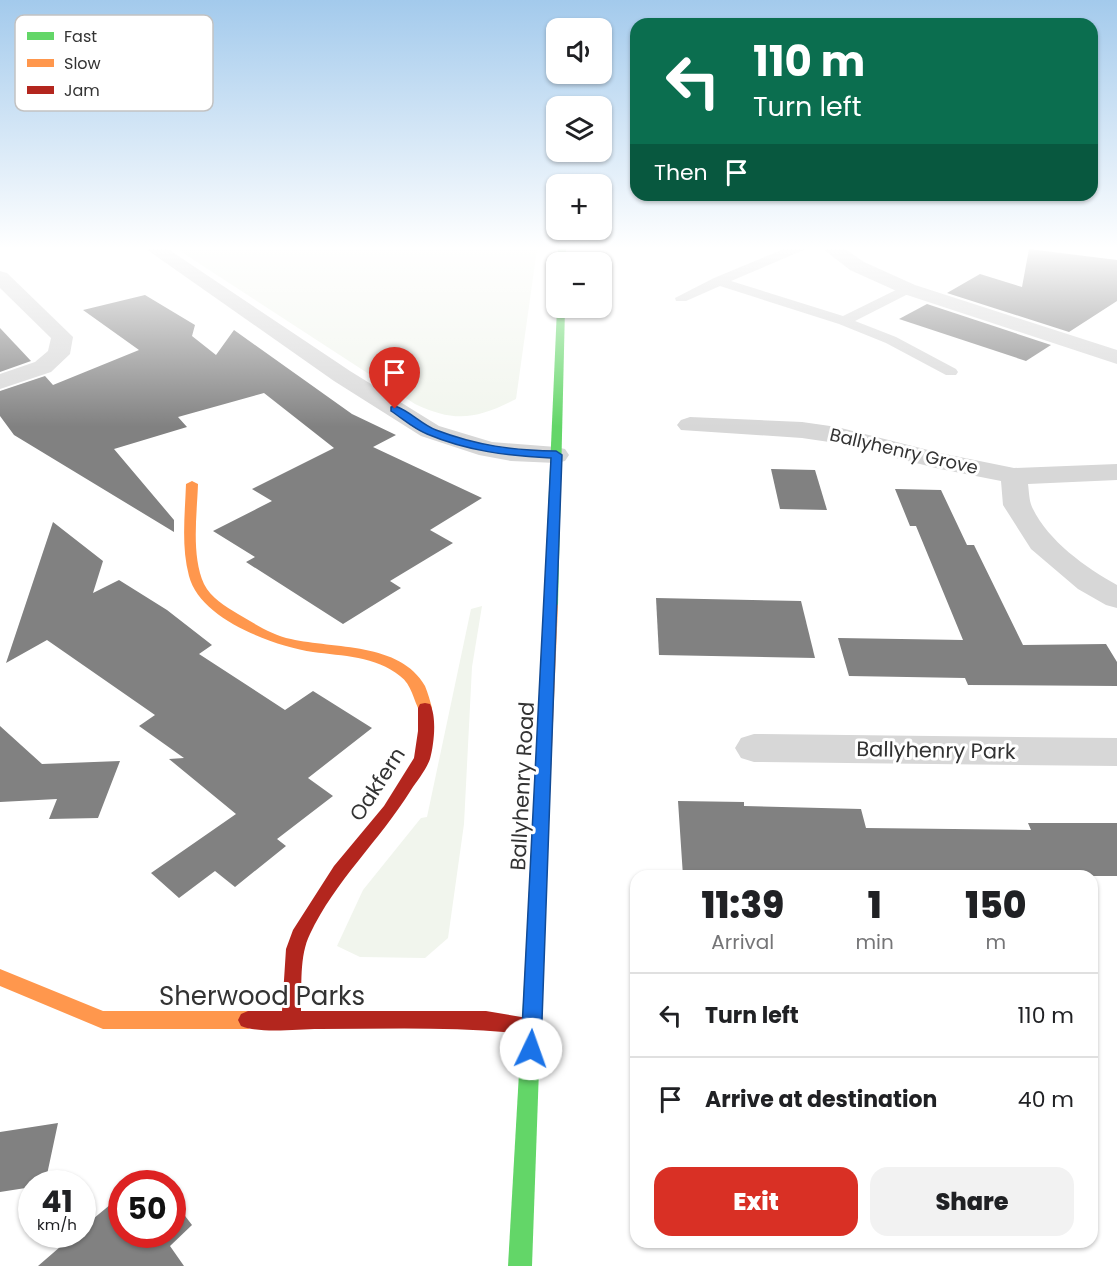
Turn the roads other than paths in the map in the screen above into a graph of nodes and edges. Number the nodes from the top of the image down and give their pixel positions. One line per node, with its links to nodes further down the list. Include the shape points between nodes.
1 (32, 308): 10 (street, via 62,337 59,354 43,367)
2 (242, 308): 12 (street, via 430,431 488,449)
3 (803, 308): 7 (lane)
4 (869, 308): 7 (lane)
5 (969, 308): 8 (street)
6 (561, 318): 12 (main road, Ballyhenry Road)
7 (844, 321): 9 (lane, via 891,340)
8 (1117, 357)
9 (951, 372)
10 (0, 382)
11 (690, 425): 14 (street, Ballyhenry Grove, via 837,435)
12 (556, 455): 21 (main road, Ballyhenry Road)
13 (1117, 472): 14 (street, Ballyhenry Grove)
14 (1014, 476): 16 (street, via 1017,505 1041,543 1089,582)
15 (192, 484): 20 (main road, Oakfern, via 195,577 210,603 290,644 389,660 410,674 425,705 422,759 390,810 340,871 302,930 295,950)
16 (1117, 598)
17 (754, 748): 18 (street, Ballyhenry Park)
18 (1117, 752)
19 (0, 977): 20 (main road, Sherwood Parks, via 104,1020)
20 (291, 1021): 21 (main road, Sherwood Parks, via 486,1020)
21 (532, 1026): 22 (main road, Ballyhenry Road)
22 (520, 1266)

